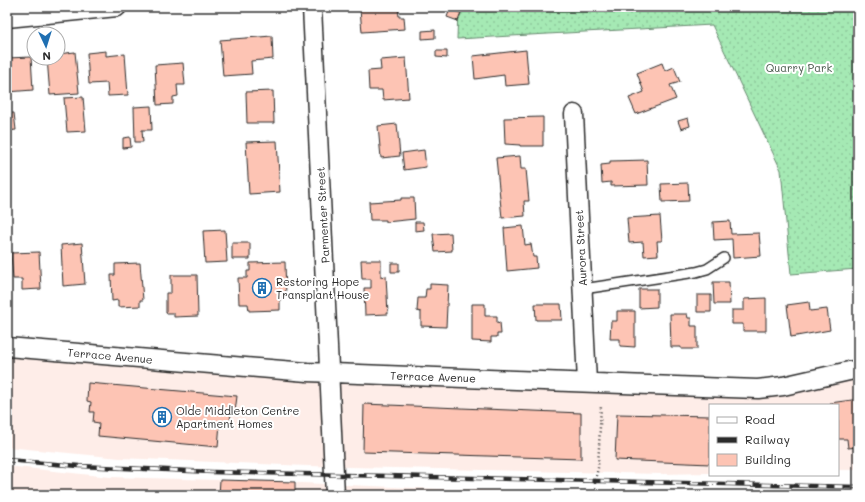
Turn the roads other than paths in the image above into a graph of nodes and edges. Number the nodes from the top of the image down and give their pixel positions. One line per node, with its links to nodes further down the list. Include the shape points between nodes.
1 (117, 7): 3 (street)
2 (312, 7): 9 (street, Parmenter Street)
3 (7, 18)
4 (574, 114): 6 (street, Aurora Street)
5 (724, 258): 6 (lane, via 696,272)
6 (584, 289): 10 (street, Aurora Street)
7 (7, 347): 9 (street, Terrace Avenue)
8 (858, 369): 10 (street, Terrace Avenue, via 758,389)
9 (330, 374): 10 (street, Terrace Avenue); 11 (street, Parmenter Street)
10 (587, 382)
11 (335, 495)

